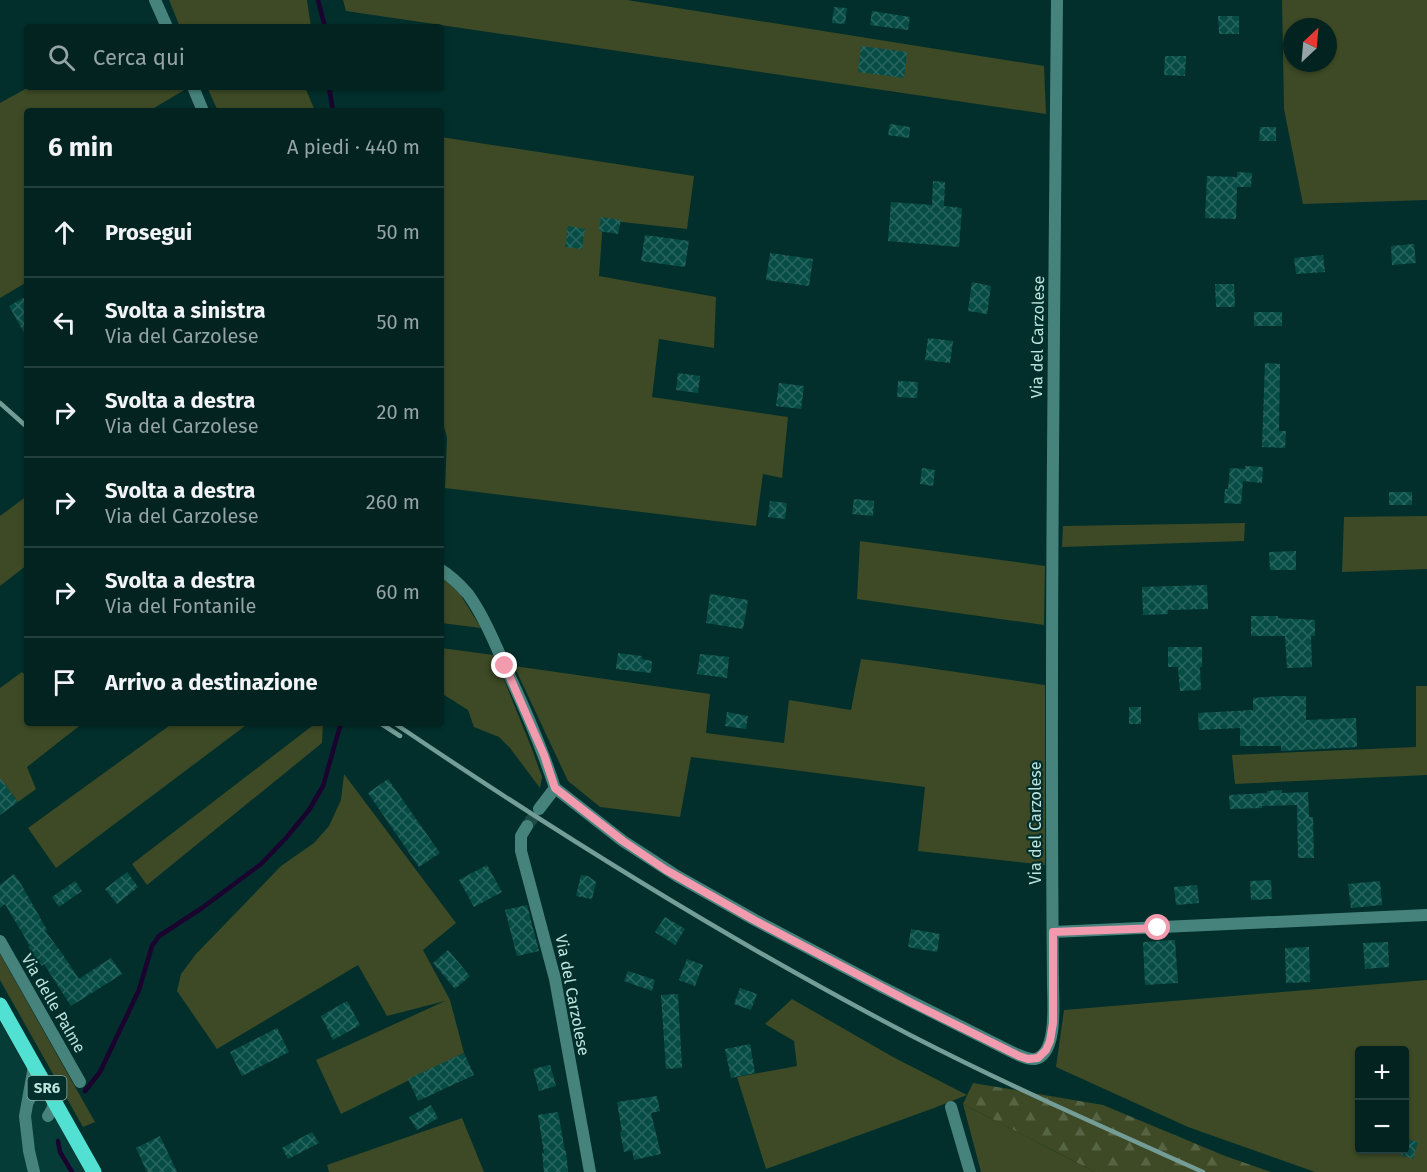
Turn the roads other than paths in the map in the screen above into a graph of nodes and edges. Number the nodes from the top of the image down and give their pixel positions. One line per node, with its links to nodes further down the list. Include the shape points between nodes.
1 (155, 0): 3 (street)
2 (1057, 0): 11 (street, Via del Carzolese, via 1052,449)
3 (166, 24)
4 (194, 90): 5 (street)
5 (202, 108)
6 (444, 572): 7 (street, via 468,594 479,612 521,700)
7 (555, 788): 8 (street); 11 (street, Via del Carzolese, via 634,849 688,883 912,1003 1028,1059 1043,1054 1051,1036)
8 (539, 809)
9 (526, 826): 23 (street, Via del Carzolese, via 521,851 555,979)
10 (1427, 915): 11 (street)
11 (1053, 932)
12 (0, 941): 15 (street, Via delle Palme)
13 (0, 1005): 14 (main road, SR6)
14 (34, 1066): 16 (main road, SR6); 17 (street)
15 (80, 1082)
16 (51, 1095): 17 (street, via 37,1092); 19 (main road, SR6)
17 (27, 1102): 20 (street)
18 (951, 1107): 24 (street)
19 (55, 1116): 20 (street, via 37,1124); 22 (main road, SR6)
20 (28, 1143): 21 (street)
21 (34, 1172)
22 (94, 1172)
23 (590, 1172)
24 (970, 1172)

